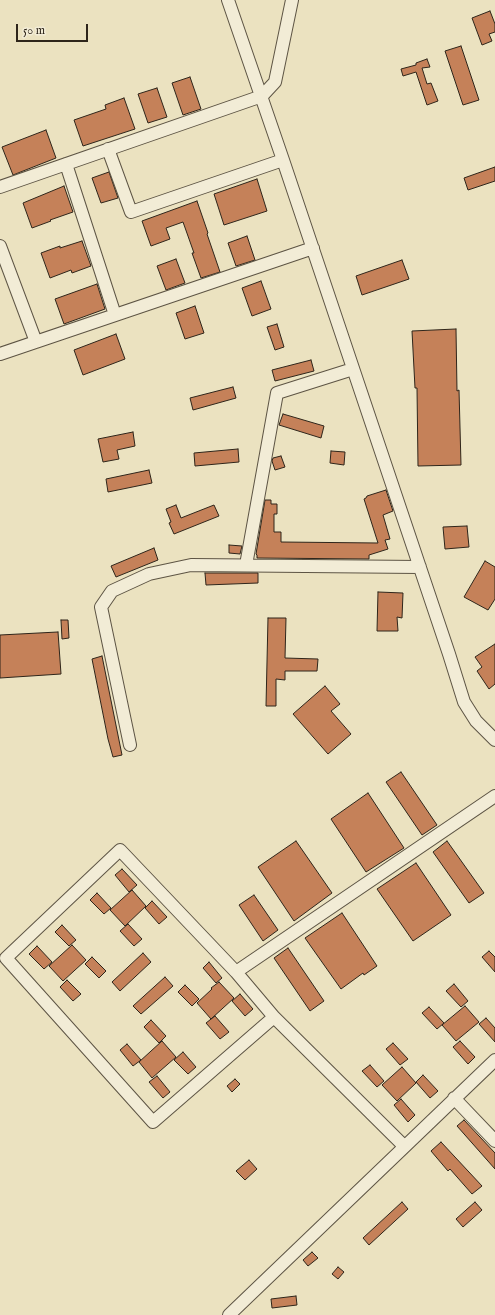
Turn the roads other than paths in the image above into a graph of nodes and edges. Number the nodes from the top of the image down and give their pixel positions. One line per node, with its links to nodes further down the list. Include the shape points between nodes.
1 (228, 0): 3 (street)
2 (292, 0): 3 (street, via 275,82)
3 (262, 96): 4 (street); 5 (street)
4 (108, 149): 5 (street, via 131,212); 6 (street)
5 (284, 160): 9 (street)
6 (66, 164): 7 (street); 10 (street)
7 (0, 186)
8 (0, 246): 11 (street)
9 (313, 248): 10 (street); 13 (street)
10 (115, 315): 11 (street)
11 (36, 342): 12 (street)
12 (0, 354)
13 (353, 369): 14 (street, via 277,393); 15 (street)
14 (246, 566): 15 (street); 17 (street, via 191,565 149,574 112,591 101,608)
15 (420, 567): 16 (street, via 464,702 476,721)
16 (495, 740)
17 (130, 745)
18 (495, 796): 19 (street)
19 (236, 972): 20 (street); 20 (street, via 120,850 6,958 154,1122)
20 (274, 1017): 24 (street)
21 (495, 1060): 22 (street)
22 (454, 1098): 23 (street); 24 (street)
23 (495, 1141)
24 (404, 1146): 25 (street)
25 (229, 1315)

